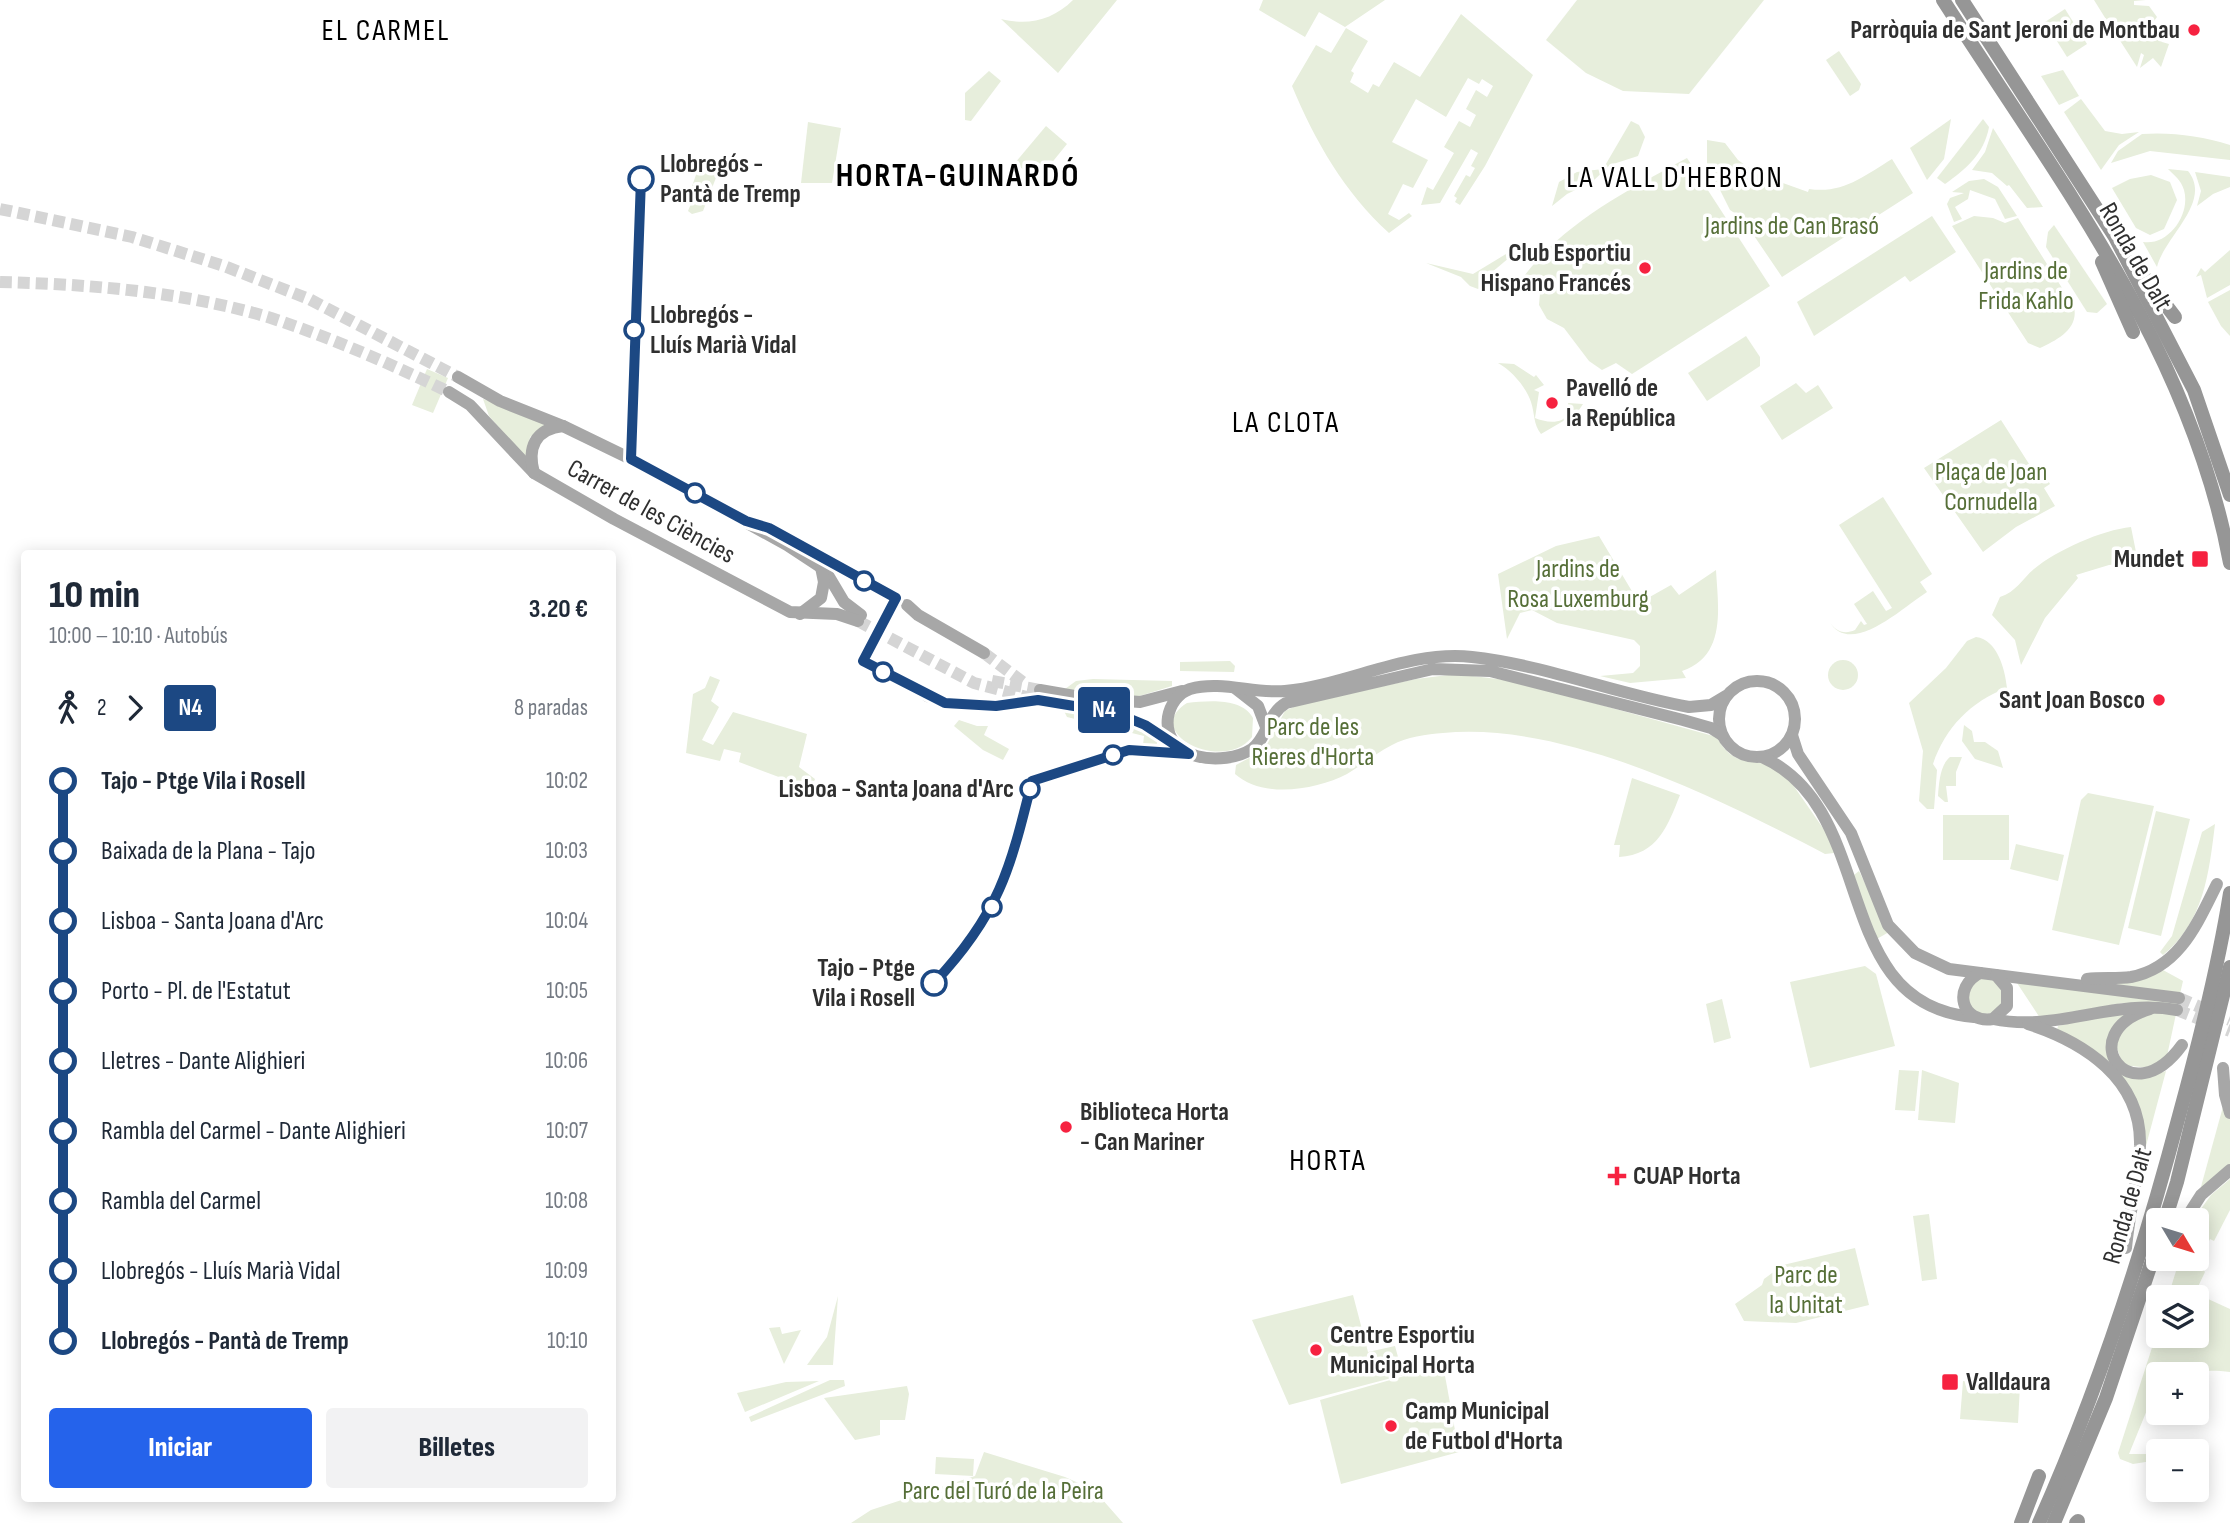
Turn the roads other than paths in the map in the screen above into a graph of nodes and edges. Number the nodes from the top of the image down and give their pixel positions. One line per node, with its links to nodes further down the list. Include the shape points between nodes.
1 (1937, 0): 5 (highway)
2 (1943, 0): 5 (highway, Ronda de Dalt)
3 (1962, 0): 6 (highway, Ronda de Dalt)
4 (1968, 0): 6 (highway)
5 (1965, 35): 7 (highway, Ronda de Dalt)
6 (1990, 43): 8 (highway, Ronda de Dalt)
7 (2090, 228): 10 (highway); 18 (highway, Ronda de Dalt, via 2140,313 2181,399 2214,494)
8 (2115, 237): 9 (highway); 17 (highway, Ronda de Dalt, via 2194,390)
9 (2175, 317)
10 (2133, 332)
11 (458, 377): 12 (main road)
12 (479, 389): 14 (main road); 15 (main road)
13 (449, 392): 14 (main road, Carrer de les Ciències)
14 (470, 405): 16 (main road, Carrer de les Ciències)
15 (563, 426): 16 (main road, via 544,431 533,443); 19 (main road, via 746,521)
16 (534, 473): 21 (main road, Carrer de les Ciències, via 726,581)
17 (2230, 495)
18 (2230, 563)
19 (821, 567): 21 (main road, via 823,594 813,607); 21 (main road, Carrer de les Ciències, via 859,618)
20 (906, 605): 22 (main road)
21 (799, 614)
22 (984, 653)
23 (1235, 688): 24 (main road); 27 (main road, via 1285,691 1406,663 1459,656 1489,659 1689,707 1711,705); 30 (main road, via 1258,706)
24 (1188, 690): 29 (main road, via 1140,702); 33 (main road, via 1169,712 1168,730)
25 (1039, 695): 29 (main road, bridge)
26 (927, 696): 28 (main road)
27 (1726, 696): 31 (main road, via 1719,715); 32 (main road, via 1747,682 1779,686 1795,709)
28 (949, 703)
29 (1085, 703): 33 (main road, via 1131,718)
30 (1266, 727): 31 (main road, via 1275,710 1292,701 1424,671 1462,668 1490,671 1691,722); 33 (main road, via 1254,747 1226,758 1195,756)
31 (1722, 735): 34 (main road, via 1735,752)
32 (1791, 735): 34 (main road, via 1781,749); 38 (main road, via 1794,747 1851,833 1884,918 1896,936 1931,962)
33 (1175, 745)
34 (1762, 757): 42 (main road, via 1789,772 1836,842 1886,971 1924,1003)
35 (2217, 884): 40 (main road, via 2189,938 2163,963 2130,977)
36 (2230, 893): 55 (highway, Ronda de Dalt, via 2201,1035 2154,1209 2105,1362)
37 (2230, 967): 49 (highway, Ronda de Dalt)
38 (1980, 972): 39 (main road); 42 (main road, via 1962,993 1964,1006)
39 (1996, 975): 40 (main road); 43 (main road, via 2009,997 2005,1009)
40 (2065, 982): 41 (main road, via 2178,1004)
41 (2159, 1007): 44 (main road, via 2131,1006); 45 (main road, via 2119,1024 2111,1046 2116,1060 2129,1072 2146,1075 2163,1067)
42 (1974, 1017): 43 (main road)
43 (1993, 1019): 44 (main road)
44 (2028, 1024): 51 (main road, via 2060,1035 2096,1056 2129,1098 2140,1147)
45 (2182, 1045)
46 (2224, 1068): 47 (main road)
47 (2230, 1113)
48 (2230, 1170): 50 (main road)
49 (2169, 1208)
50 (2193, 1208)
51 (2126, 1248)
52 (2149, 1271): 56 (highway, Ronda de Dalt, via 2106,1398)
53 (2039, 1476): 54 (highway)
54 (2021, 1523)
55 (2039, 1523)
56 (2054, 1523)

